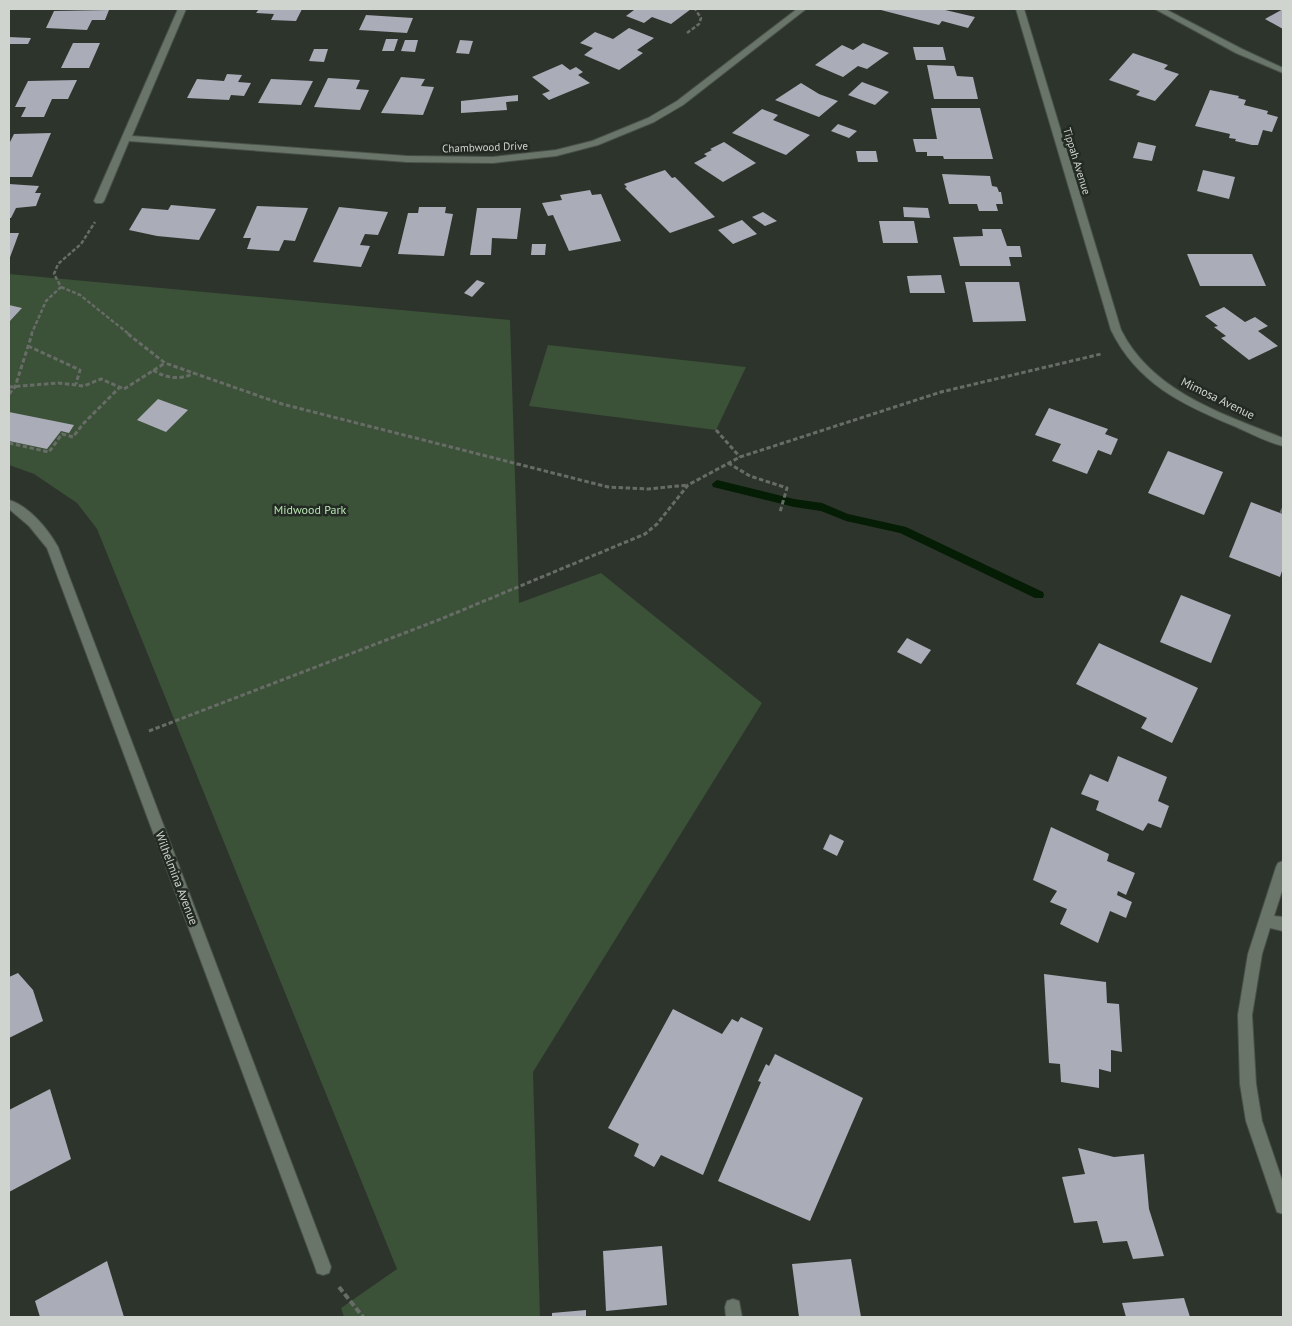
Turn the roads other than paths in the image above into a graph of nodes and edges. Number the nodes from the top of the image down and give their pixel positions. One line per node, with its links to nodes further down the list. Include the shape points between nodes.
1 (182, 9): 6 (street)
2 (802, 9): 6 (street, Chambwood Drive, via 680,103 651,120 595,143 556,153 493,160 407,160)
3 (1020, 9): 8 (street, Tippah Avenue)
4 (1159, 9): 5 (street)
5 (1283, 71)
6 (127, 138): 7 (street)
7 (99, 202)
8 (1113, 320): 9 (street, Mimosa Avenue, via 1126,349 1151,376 1180,396)
9 (1283, 442)
10 (9, 504): 15 (street, Wilhelmina Avenue, via 44,534 52,548)
11 (1283, 867): 12 (street)
12 (1266, 921): 13 (street); 14 (street, via 1255,954 1245,1015 1248,1084 1254,1122)
13 (1283, 924)
14 (1283, 1206)
15 (323, 1267)

